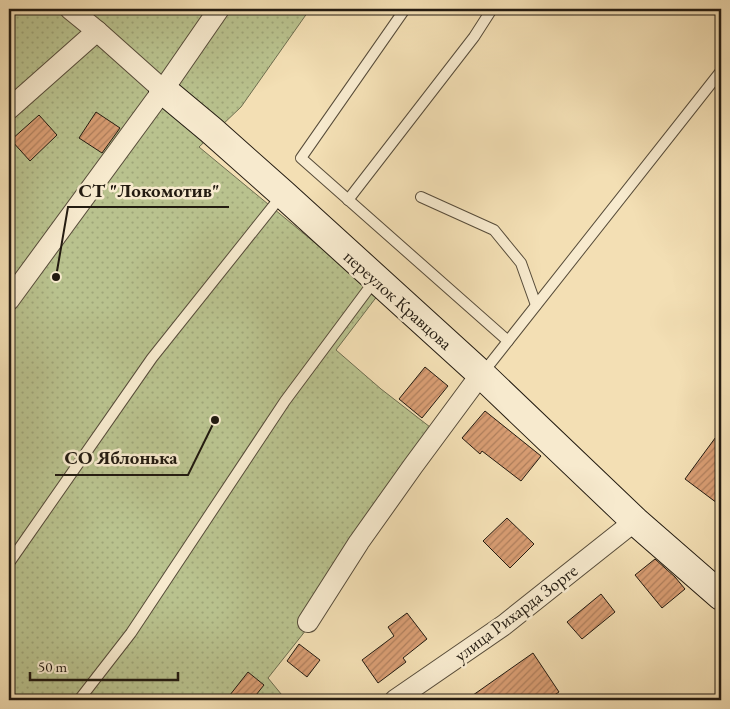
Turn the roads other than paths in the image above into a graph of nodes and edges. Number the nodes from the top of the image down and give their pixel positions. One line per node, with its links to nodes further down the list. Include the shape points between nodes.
1 (70, 9): 5 (street, переулок Кравцова)
2 (220, 9): 7 (street)
3 (405, 9): 11 (lane, via 300,158)
4 (492, 9): 11 (lane)
5 (97, 31): 7 (street, переулок Кравцова); 8 (street)
6 (721, 70): 14 (lane)
7 (163, 90): 9 (street, переулок Кравцова); 13 (street)
8 (9, 109)
9 (282, 194): 12 (street, переулок Кравцова); 18 (lane, via 152,358)
10 (420, 197): 14 (lane, via 494,230 521,262)
11 (348, 200): 15 (lane)
12 (375, 280): 16 (street, переулок Кравцова); 21 (lane, via 285,401 130,633)
13 (9, 300)
14 (536, 305): 15 (lane)
15 (508, 341): 16 (lane)
16 (481, 374): 17 (street, переулок Кравцова); 20 (street, via 418,458)
17 (635, 522): 19 (street, переулок Кравцова); 22 (street, улица Рихарда Зорге, via 504,626)
18 (9, 563)
19 (721, 596)
20 (308, 622)
21 (79, 700)
22 (395, 700)

